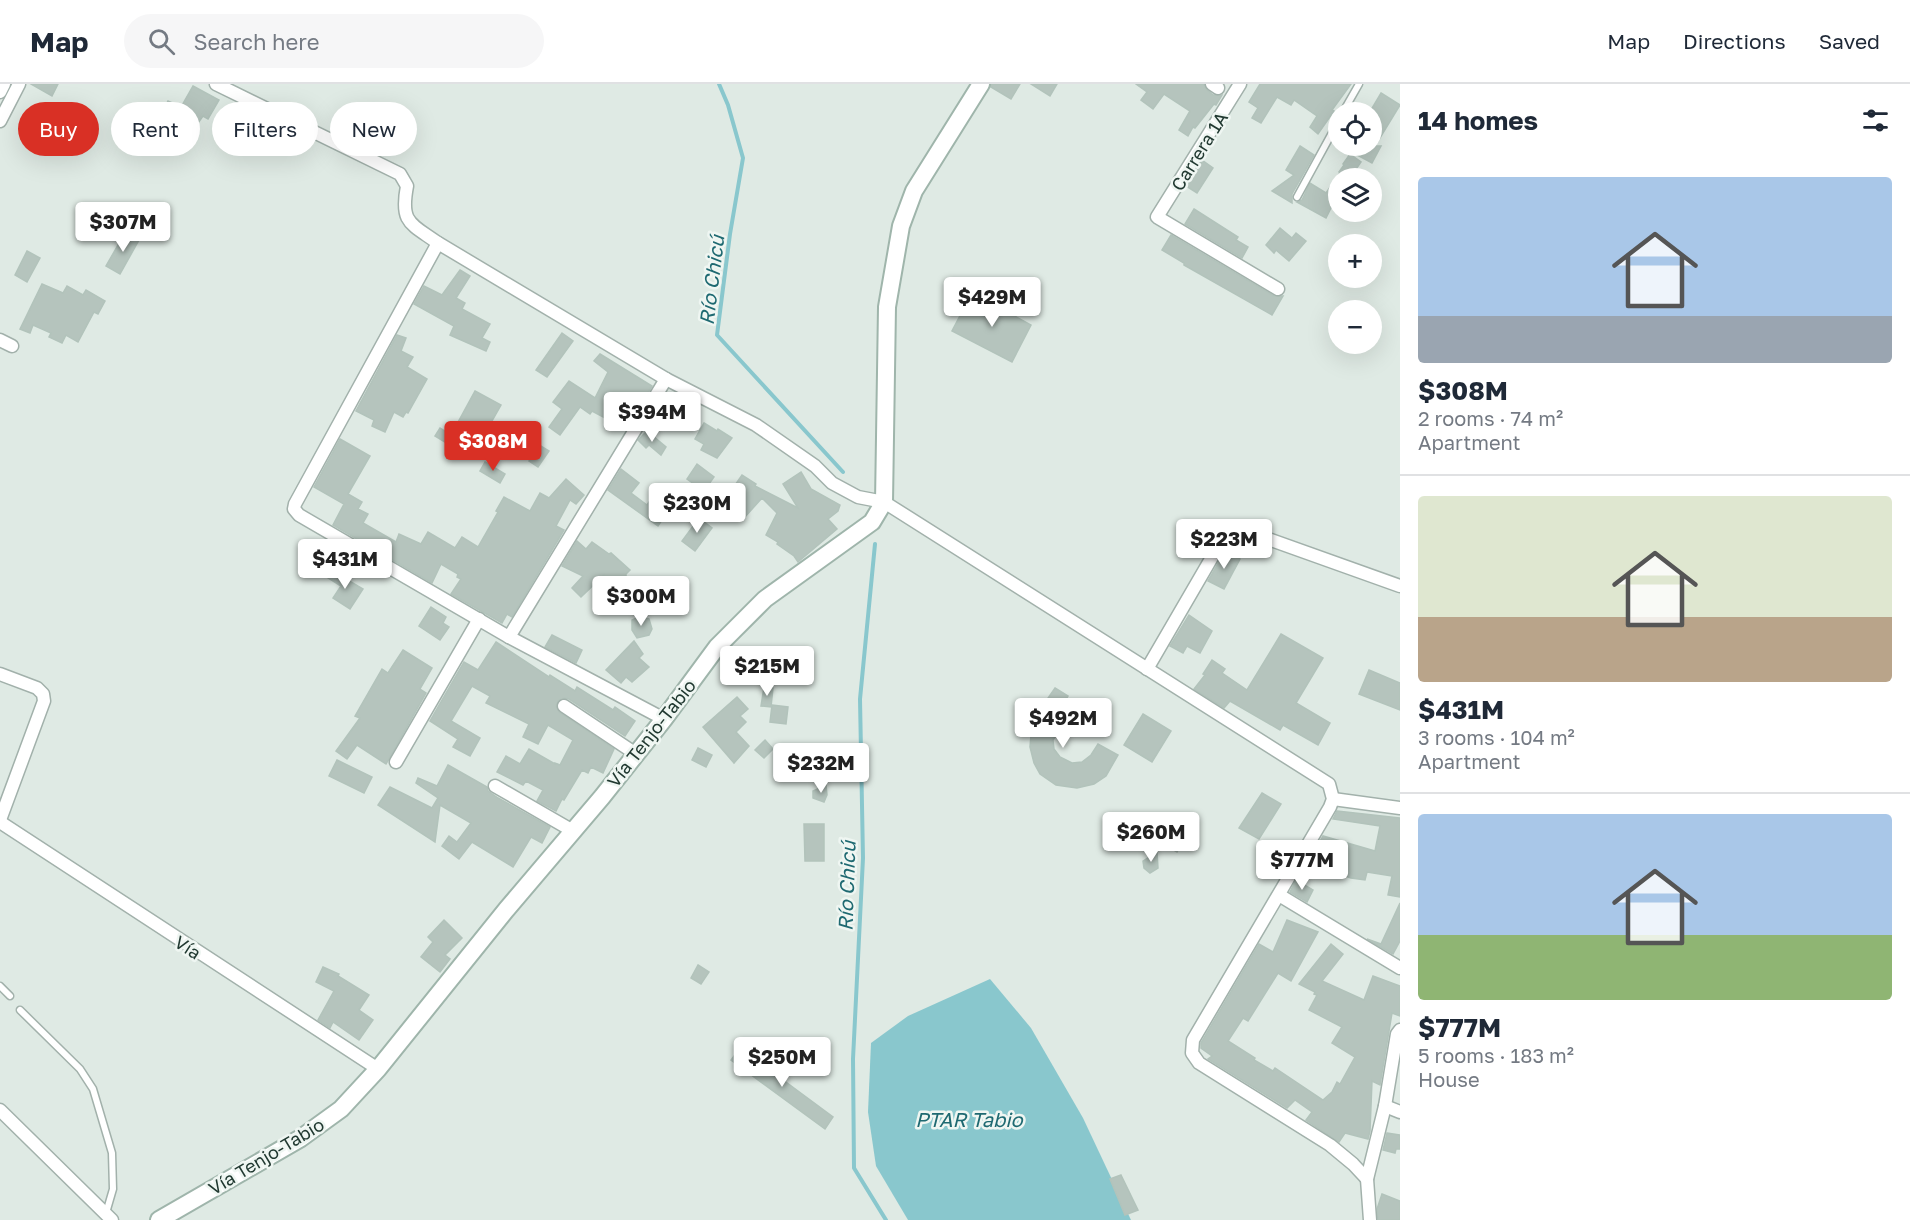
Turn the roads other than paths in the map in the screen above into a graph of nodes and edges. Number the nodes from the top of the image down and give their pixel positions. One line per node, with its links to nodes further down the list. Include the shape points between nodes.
1 (4, 84): 7 (street)
2 (19, 84): 9 (street)
3 (216, 84): 12 (street, via 400,174 408,186 404,213 410,223)
4 (981, 84): 17 (main road, via 914,191 901,226 887,308)
5 (1240, 84): 13 (street, Carrera 1A, via 1157,217)
6 (1359, 84): 8 (lane)
7 (0, 92)
8 (1349, 102)
9 (0, 121)
10 (1328, 140): 11 (lane)
11 (1297, 197)
12 (438, 243): 16 (street); 19 (street, via 294,509)
13 (1278, 289)
14 (0, 340): 15 (street)
15 (12, 346)
16 (666, 379): 17 (street, via 756,425 815,466 832,483 858,497); 20 (street)
17 (884, 502): 21 (street); 24 (main road, Vía Tenjo-Tabio, via 872,522 748,614 717,647)
18 (1400, 586): 21 (street, via 1229,528)
19 (479, 618): 20 (street); 26 (street)
20 (509, 637): 24 (street)
21 (1147, 669): 28 (street, via 1329,784)
22 (0, 674): 30 (street, Vía, via 37,688 44,701)
23 (564, 706): 25 (street)
24 (664, 719): 25 (main road, Vía Tenjo-Tabio)
25 (636, 754): 31 (main road, Vía Tenjo-Tabio)
26 (396, 762)
27 (495, 786): 31 (street)
28 (1333, 799): 29 (street); 32 (street)
29 (1400, 808)
30 (0, 821): 38 (street, Vía)
31 (573, 831): 38 (main road, Vía Tenjo-Tabio)
32 (1279, 895): 33 (street); 42 (street, via 1193,1040 1192,1053 1199,1063 1330,1145)
33 (1400, 968)
34 (0, 986): 35 (lane)
35 (10, 996)
36 (20, 1010): 43 (lane, via 80,1069 93,1089 112,1153)
37 (1400, 1030): 39 (street)
38 (378, 1069): 44 (main road, Vía Tenjo-Tabio, via 341,1109 301,1138)
39 (1385, 1106): 41 (street); 42 (street)
40 (0, 1110): 43 (street)
41 (1400, 1113)
42 (1367, 1179): 45 (street)
43 (109, 1217)
44 (159, 1220)
45 (1370, 1220)

